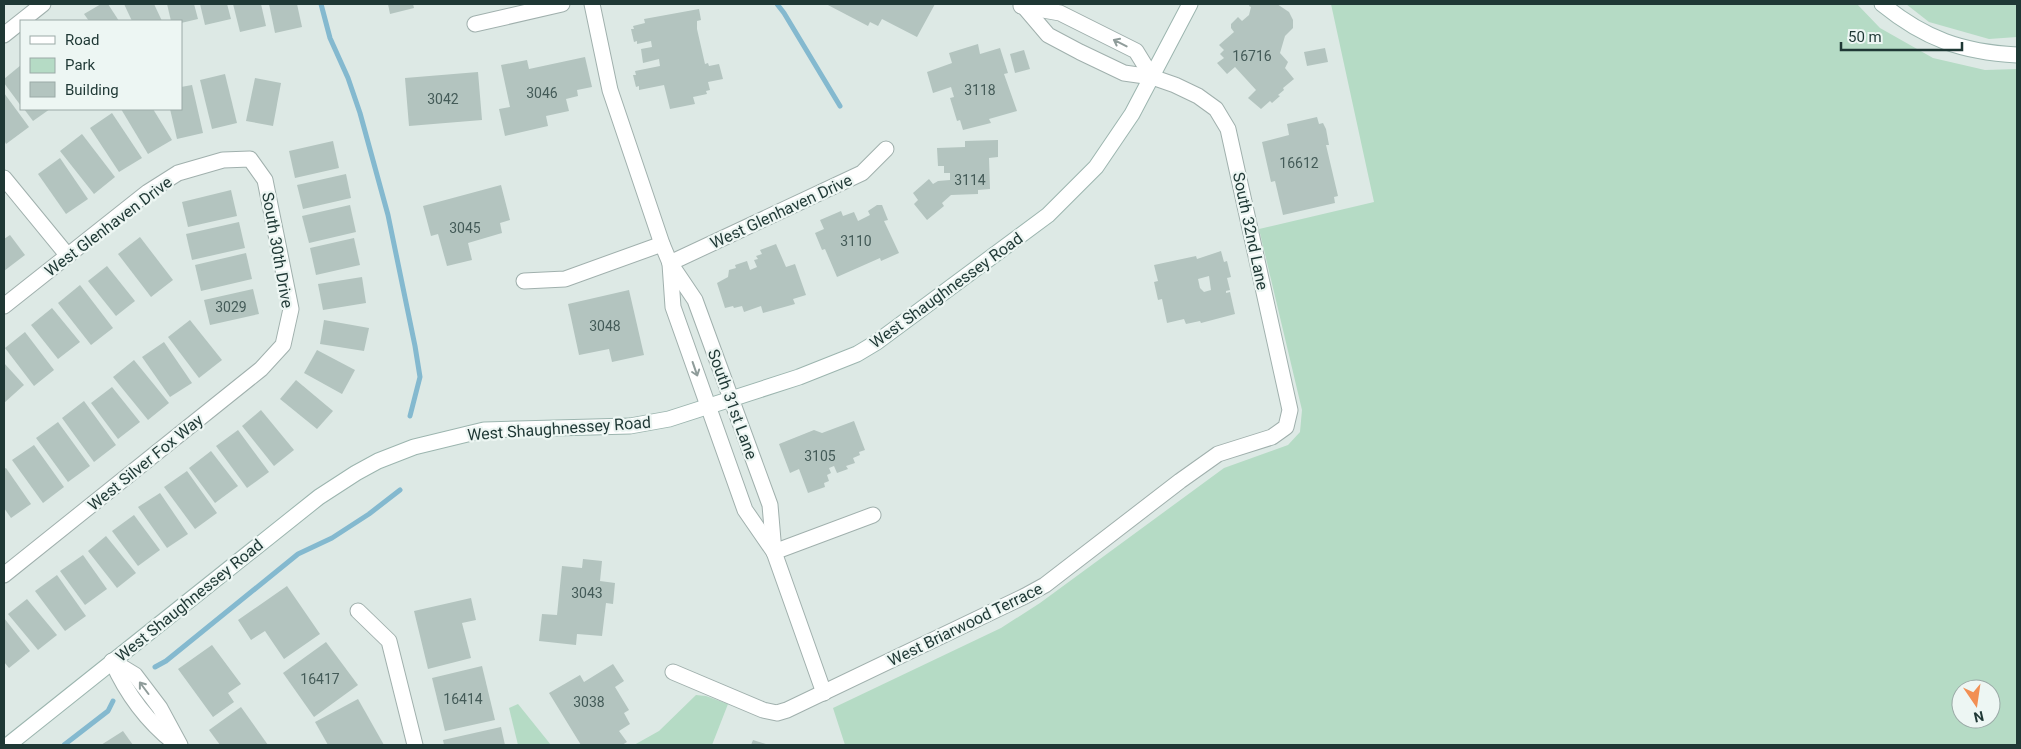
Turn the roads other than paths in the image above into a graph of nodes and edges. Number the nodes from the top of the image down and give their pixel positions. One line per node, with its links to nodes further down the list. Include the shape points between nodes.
1 (43, 4): 7 (street)
2 (562, 4): 9 (street)
3 (592, 4): 16 (street, South 31st Lane, via 610,90)
4 (1190, 4): 12 (street, West Shaughnessey Road)
5 (1882, 4): 11 (street, via 1920,32 1952,44 1990,53)
6 (1021, 6): 12 (street, South 32nd Lane, via 1048,35 1124,73); 12 (street, South 32nd Lane, one-way to 6, via 1136,51 1060,13)
7 (23, 20)
8 (20, 22): 10 (street)
9 (476, 24)
10 (4, 35)
11 (2017, 54)
12 (1152, 77): 24 (street, West Shaughnessey Road, via 1132,114 1096,167 1048,215 857,354); 26 (street, South 32nd Lane, via 1175,84 1216,108 1228,129 1290,410)
13 (886, 149): 18 (street, West Glenhaven Drive, via 862,173)
14 (250, 159): 17 (street, West Glenhaven Drive, via 222,160 178,173 148,192); 23 (street, South 30th Drive, via 265,180 291,309)
15 (4, 178): 17 (street)
16 (662, 244): 18 (street, South 31st Lane); 19 (street, via 565,279)
17 (68, 256): 20 (street, West Glenhaven Drive)
18 (670, 263): 21 (street, South 31st Lane, via 695,300); 22 (street, South 31st Lane, via 673,307)
19 (524, 281)
20 (4, 306)
21 (708, 335): 22 (street); 24 (street, South 31st Lane)
22 (686, 343): 25 (street, South 31st Lane, one-way to 25)
23 (283, 345): 31 (street, West Silver Fox Way, via 261,369)
24 (732, 400): 25 (street, West Shaughnessey Road); 27 (street, South 31st Lane)
25 (709, 408): 28 (street, South 31st Lane); 33 (street, West Shaughnessey Road, via 630,426 484,430 396,454 326,492)
26 (1286, 427): 35 (street, West Briarwood Terrace, via 1272,438 1218,454 1045,585)
27 (758, 472): 28 (street); 30 (street, South 31st Lane, via 770,505)
28 (735, 480): 30 (street, South 31st Lane, via 745,510)
29 (873, 515): 30 (street)
30 (774, 552): 35 (street, South 31st Lane)
31 (4, 576)
32 (358, 611): 38 (street, via 389,641)
33 (112, 661): 36 (street, West Shaughnessey Road); 37 (street, via 123,686 146,718)
34 (673, 672): 35 (street, West Briarwood Terrace, via 777,713)
35 (824, 693)
36 (8, 745)
37 (178, 745)
38 (415, 745)

